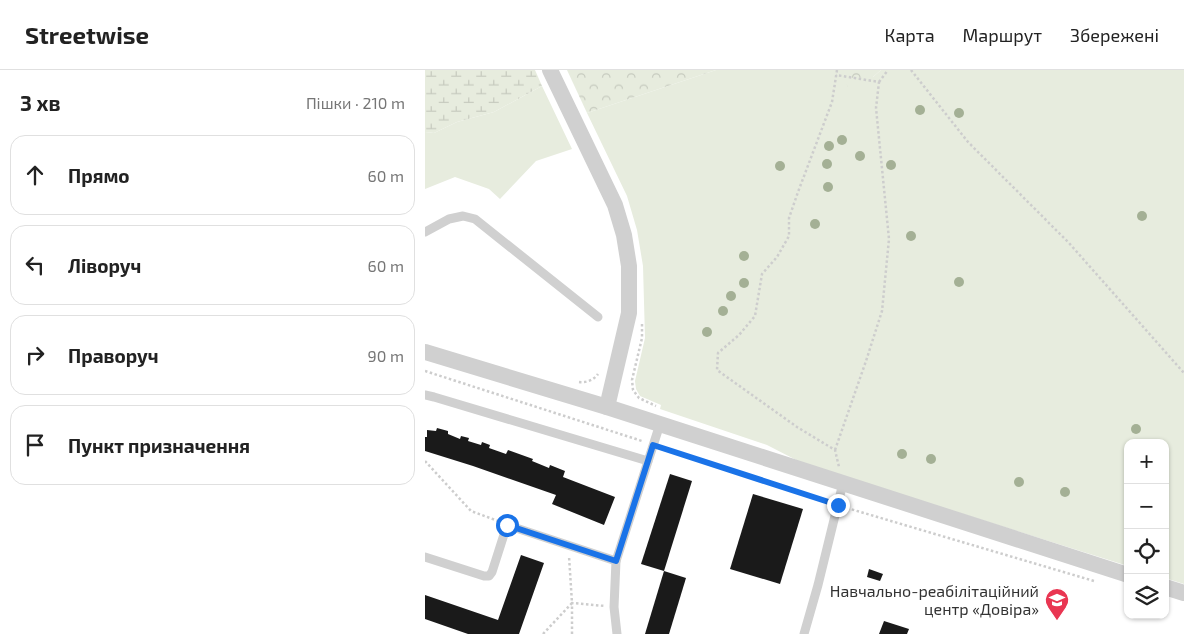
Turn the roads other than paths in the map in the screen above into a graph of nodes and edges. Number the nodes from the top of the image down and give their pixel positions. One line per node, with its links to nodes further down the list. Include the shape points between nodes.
1 (549, 70): 6 (street, via 615,205 624,235 629,266 629,313)
2 (425, 232): 3 (lane, via 449,219 463,216 475,219)
3 (598, 317)
4 (425, 352): 6 (street)
5 (425, 395): 8 (lane)
6 (607, 407): 7 (street)
7 (660, 424): 8 (lane); 9 (street)
8 (648, 461): 11 (lane)
9 (843, 484): 12 (street); 16 (lane)
10 (425, 557): 11 (lane, via 489,576 507,525)
11 (616, 561): 15 (lane, via 614,606)
12 (1125, 574)
13 (1169, 588): 14 (street)
14 (1184, 593)
15 (617, 634)
16 (804, 634)

